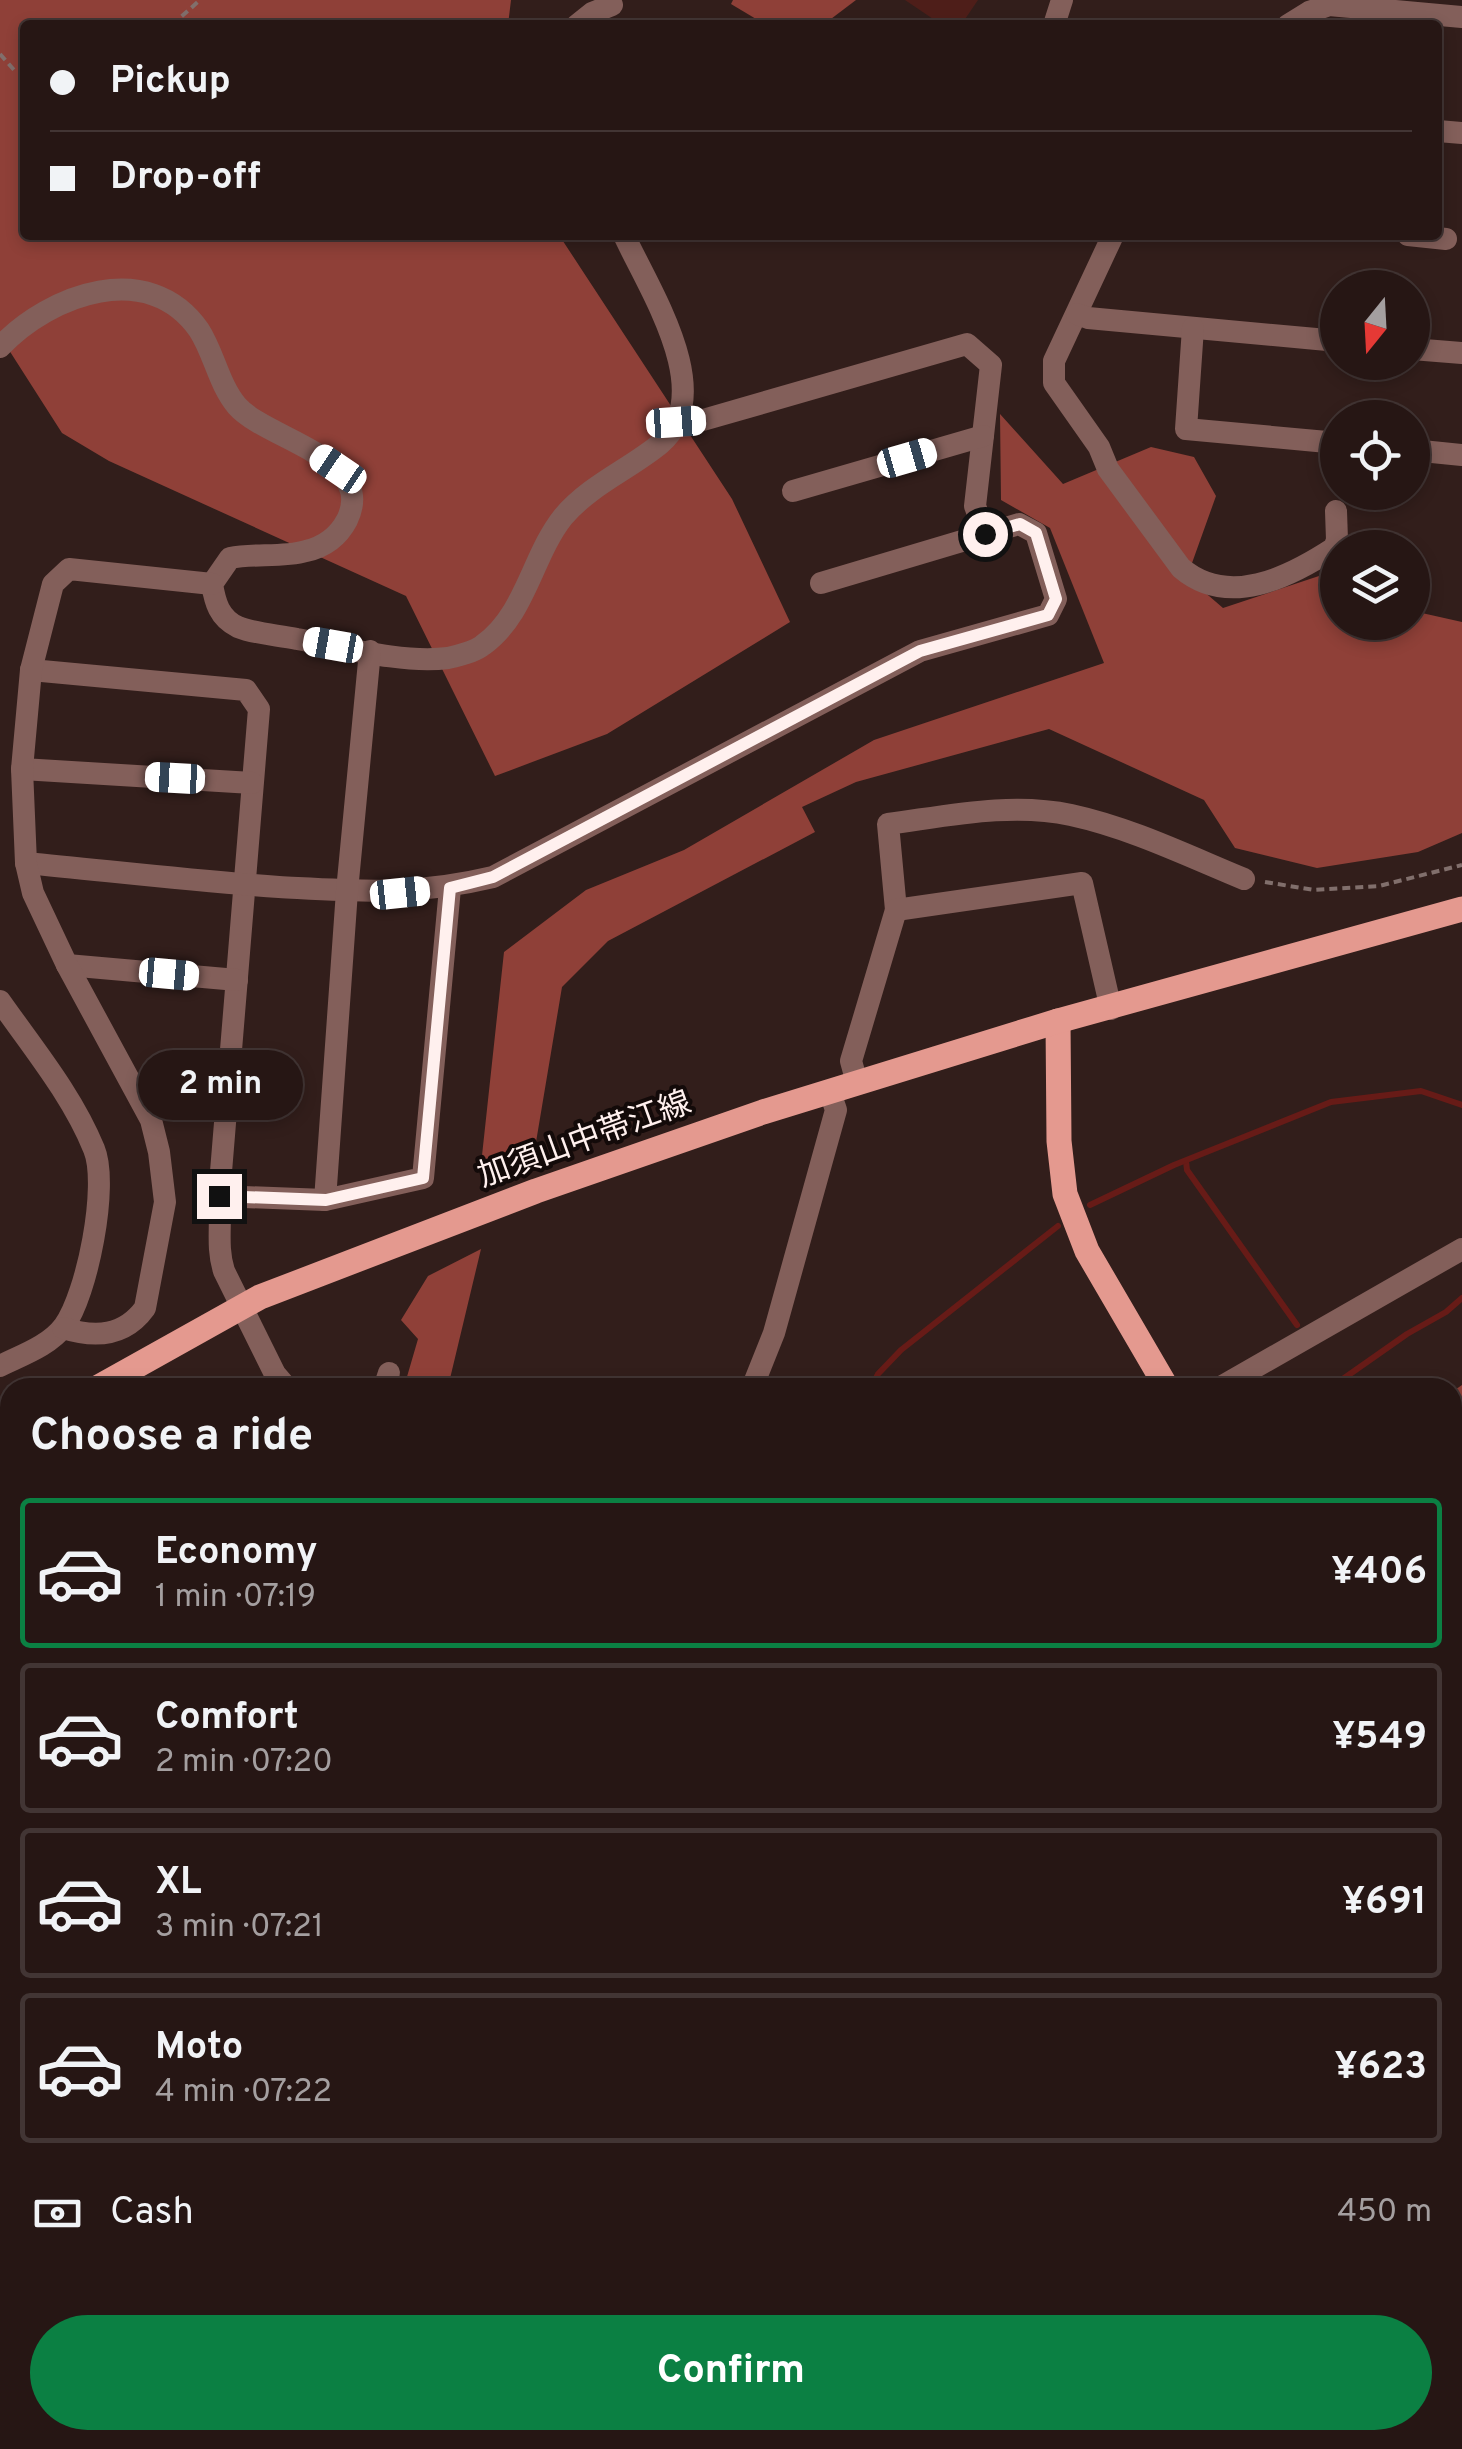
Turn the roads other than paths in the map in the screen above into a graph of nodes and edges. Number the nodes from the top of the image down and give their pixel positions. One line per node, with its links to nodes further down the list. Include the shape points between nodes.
1 (615, 10): 3 (street)
2 (1462, 17): 4 (street, via 1329,5)
3 (584, 20)
4 (1296, 20)
5 (1442, 239): 6 (street)
6 (1446, 239)
7 (626, 240): 15 (street, via 683,364)
8 (1111, 240): 9 (street)
9 (1077, 314): 10 (street); 21 (street, via 1054,361 1054,383 1108,469 1196,581 1256,587 1323,555 1337,540)
10 (1193, 328): 11 (street); 17 (street, via 1186,429)
11 (1320, 340)
12 (0, 347): 24 (street, via 45,310 97,292 126,287 160,295 200,332 236,405 338,469 352,490 342,531 302,553 230,558)
13 (1430, 350): 14 (street)
14 (1462, 353)
15 (676, 422): 16 (street, via 703,420 967,344 991,364); 25 (street, via 663,441 583,496 561,520 508,619 482,647 448,658)
16 (983, 436): 20 (street); 22 (street, via 975,506)
17 (1320, 441)
18 (1430, 452): 19 (street)
19 (1462, 455)
20 (793, 491)
21 (1336, 511)
22 (985, 534): 23 (street); 32 (street, via 1020,524 1036,533 1056,599 1048,615 920,651 493,877)
23 (821, 583)
24 (212, 584): 25 (street, via 216,606 235,626); 26 (street, via 69,569 53,584)
25 (370, 652): 33 (street)
26 (32, 670): 27 (street); 28 (street, via 246,690 259,709)
27 (22, 769): 28 (street); 29 (street)
28 (252, 783): 31 (street)
29 (26, 863): 31 (street); 36 (street, via 32,893)
30 (1244, 879): 35 (street, via 1069,814 994,810 888,824)
31 (245, 884): 33 (street); 37 (street)
32 (450, 888): 33 (street); 46 (street, via 423,1178)
33 (347, 891): 46 (street)
34 (1462, 909): 39 (main road, 加須山中帯江線)
35 (896, 910): 39 (street, via 1082,883); 43 (street, via 851,1062)
36 (66, 965): 37 (street); 48 (street, via 151,1120 165,1202 145,1308 134,1322 86,1335)
37 (237, 980): 42 (street)
38 (0, 1001): 48 (street, via 77,1113 96,1154 98,1193 86,1274)
39 (1111, 1008): 40 (main road, 加須山中帯江線)
40 (1058, 1021): 43 (main road, 加須山中帯江線); 53 (main road, via 1066,1194 1087,1251)
41 (153, 1070): 42 (street)
42 (229, 1078): 45 (street)
43 (857, 1083): 44 (main road, 加須山中帯江線)
44 (830, 1092): 50 (main road, 加須山中帯江線, via 536,1192 260,1297); 52 (street, via 836,1110)
45 (219, 1196): 46 (street); 51 (street, via 224,1270)
46 (326, 1200)
47 (1462, 1249): 54 (street)
48 (63, 1328): 49 (street)
49 (0, 1366)
50 (115, 1378)
51 (280, 1378)
52 (756, 1378)
53 (1161, 1378)
54 (1236, 1378)

